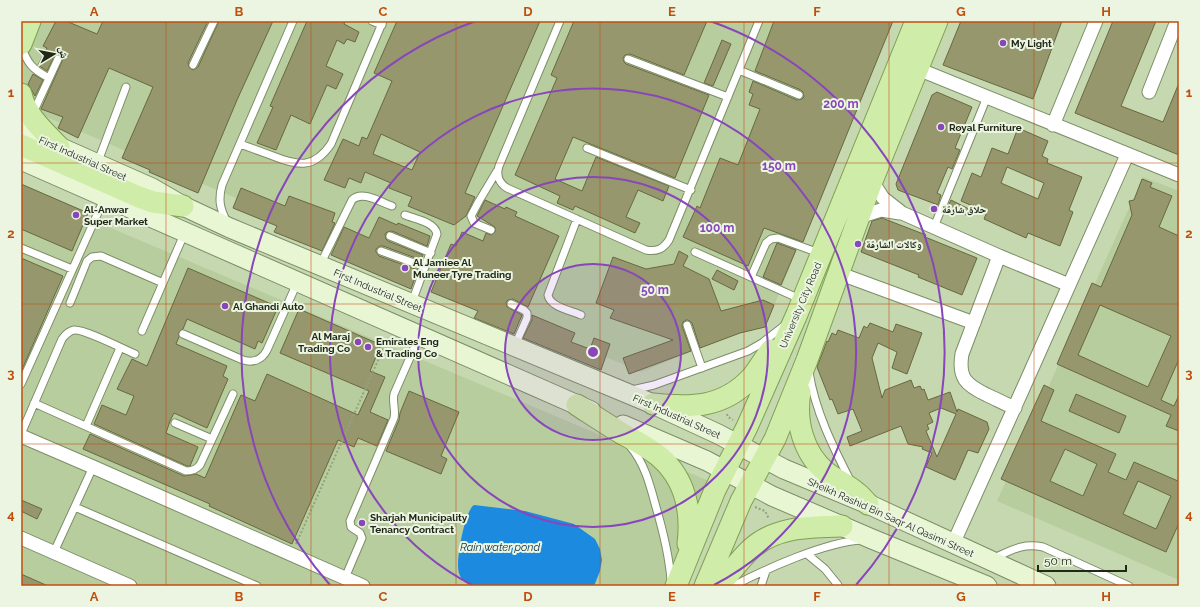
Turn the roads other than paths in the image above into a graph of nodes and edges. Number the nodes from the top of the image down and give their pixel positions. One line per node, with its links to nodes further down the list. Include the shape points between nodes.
1 (30, 21): 12 (main road)
2 (214, 21): 15 (lane)
3 (293, 21): 27 (lane)
4 (372, 21): 11 (lane)
5 (560, 21): 34 (lane)
6 (759, 21): 17 (lane)
7 (916, 21): 54 (main road, University City Road)
8 (937, 21): 16 (main road)
9 (1096, 21): 26 (street)
10 (1177, 21): 20 (street)
11 (383, 23): 27 (lane, via 331,144 320,157 306,163 290,163)
12 (21, 45): 18 (lane, via 32,68)
13 (58, 58): 18 (lane)
14 (628, 59): 23 (lane)
15 (193, 65)
16 (918, 69): 24 (street); 36 (main road)
17 (739, 70): 22 (lane); 23 (lane)
18 (49, 78): 25 (lane)
19 (126, 87): 33 (lane)
20 (1149, 92)
21 (21, 94): 25 (main road, via 26,107)
22 (799, 95)
23 (728, 97): 37 (lane)
24 (987, 97): 26 (street); 45 (lane)
25 (26, 124): 29 (main road)
26 (1053, 125): 31 (street)
27 (240, 144): 46 (lane, via 220,194 222,212)
28 (21, 145): 39 (main road, via 139,197)
29 (59, 148): 33 (main road, First Industrial Street)
30 (587, 148): 37 (lane)
31 (1127, 155): 35 (street); 63 (street)
32 (21, 160): 38 (main road)
33 (96, 164): 39 (main road, First Industrial Street, via 152,188)
34 (497, 171): 44 (lane, via 499,181 507,188); 47 (lane, via 471,216 474,223)
35 (1179, 175)
36 (872, 181): 41 (street, via 883,198); 43 (main road)
37 (690, 190): 44 (lane, via 669,240 659,250 646,250)
38 (105, 197): 48 (main road); 58 (lane)
39 (183, 206): 46 (main road, First Industrial Street)
40 (392, 206): 56 (lane, via 364,196 354,197)
41 (902, 213): 43 (street, via 881,210); 45 (street)
42 (405, 214): 53 (lane, via 436,229 437,237)
43 (859, 217): 59 (main road)
44 (577, 219): 68 (lane, via 548,295 551,302)
45 (934, 227): 55 (street)
46 (230, 228): 56 (main road, First Industrial Street)
47 (491, 230)
48 (185, 232): 61 (main road); 62 (lane)
49 (390, 236): 53 (lane)
50 (21, 248): 58 (lane)
51 (381, 251): 57 (lane)
52 (696, 252): 60 (lane)
53 (431, 253): 57 (lane)
54 (821, 254): 60 (lane, via 778,238 771,239 766,244); 67 (main road, University City Road)
55 (999, 256): 63 (street); 69 (street)
56 (320, 266): 65 (main road, First Industrial Street)
57 (425, 267): 65 (lane)
58 (72, 269): 79 (lane)
59 (838, 273): 69 (street); 77 (main road)
60 (751, 277): 67 (lane)
61 (298, 281): 72 (lane, via 265,354 257,360 248,362); 73 (main road)
62 (162, 283): 64 (lane, via 96,256 88,261); 71 (lane)
63 (1069, 284): 85 (street)
64 (70, 303)
65 (411, 304): 74 (main road, First Industrial Street)
66 (512, 304): 74 (lane, via 526,311 528,316)
67 (800, 307): 78 (lane, via 774,334 748,351); 83 (main road, via 752,377 732,394 721,400 699,405 677,407); 91 (main road, University City Road)
68 (581, 315)
69 (974, 323): 85 (street, via 962,354 962,373 972,388)
70 (687, 325): 78 (lane)
71 (142, 331)
72 (183, 334)
73 (420, 335): 84 (main road); 107 (lane, via 394,394 394,418 350,521 351,527 360,533 362,538)
74 (515, 347): 80 (main road, First Industrial Street)
75 (120, 348): 76 (lane); 82 (lane, via 84,332 69,332 62,339); 87 (lane)
76 (135, 354)
77 (807, 360): 92 (main road, via 775,439); 96 (main road, via 798,407 801,433 818,464)
78 (702, 368): 80 (lane, via 654,385)
79 (21, 384)
80 (621, 391): 83 (main road, First Industrial Street)
81 (233, 394): 90 (lane)
82 (34, 403): 87 (lane); 89 (lane)
83 (653, 404): 91 (main road, First Industrial Street)
84 (577, 405): 88 (main road); 94 (main road)
85 (1015, 408): 101 (street)
86 (175, 423): 90 (lane)
87 (86, 426): 90 (lane, via 186,471 193,471 198,467)
88 (619, 431): 105 (main road, via 660,458 682,488 690,518); 112 (lane, via 639,457 645,470 667,547)
89 (21, 435): 93 (street)
90 (212, 440)
91 (738, 444): 92 (main road, Sheikh Rashid Bin Saqr Al Qasimi Street); 94 (main road, University City Road)
92 (764, 458): 95 (main road); 96 (main road, Sheikh Rashid Bin Saqr Al Qasimi Street, via 784,469)
93 (93, 467): 97 (lane); 107 (street)
94 (725, 471): 95 (main road); 105 (main road, University City Road)
95 (750, 484): 98 (main road); 114 (main road)
96 (862, 498): 101 (main road, Sheikh Rashid Bin Saqr Al Qasimi Street)
97 (75, 507): 102 (lane); 110 (lane)
98 (842, 526): 100 (main road); 115 (main road, via 801,528 776,533 751,549)
99 (21, 539): 102 (street)
100 (872, 540): 103 (lane, via 842,543); 118 (main road)
101 (953, 544): 104 (main road, Sheikh Rashid Bin Saqr Al Qasimi Street)
102 (54, 552): 109 (street)
103 (807, 554): 106 (lane); 108 (lane, via 825,569)
104 (989, 561): 119 (main road, Sheikh Rashid Bin Saqr Al Qasimi Street); 120 (lane, via 1017,547 1042,547)
105 (685, 564): 113 (main road, University City Road)
106 (766, 571): 116 (lane); 117 (lane)
107 (345, 578): 111 (street)
108 (838, 585)
109 (130, 586)
110 (257, 586)
111 (363, 586)
112 (672, 586)
113 (676, 586)
114 (705, 586)
115 (718, 586)
116 (733, 586)
117 (761, 586)
118 (987, 586)
119 (1046, 586)
120 (1129, 586)

